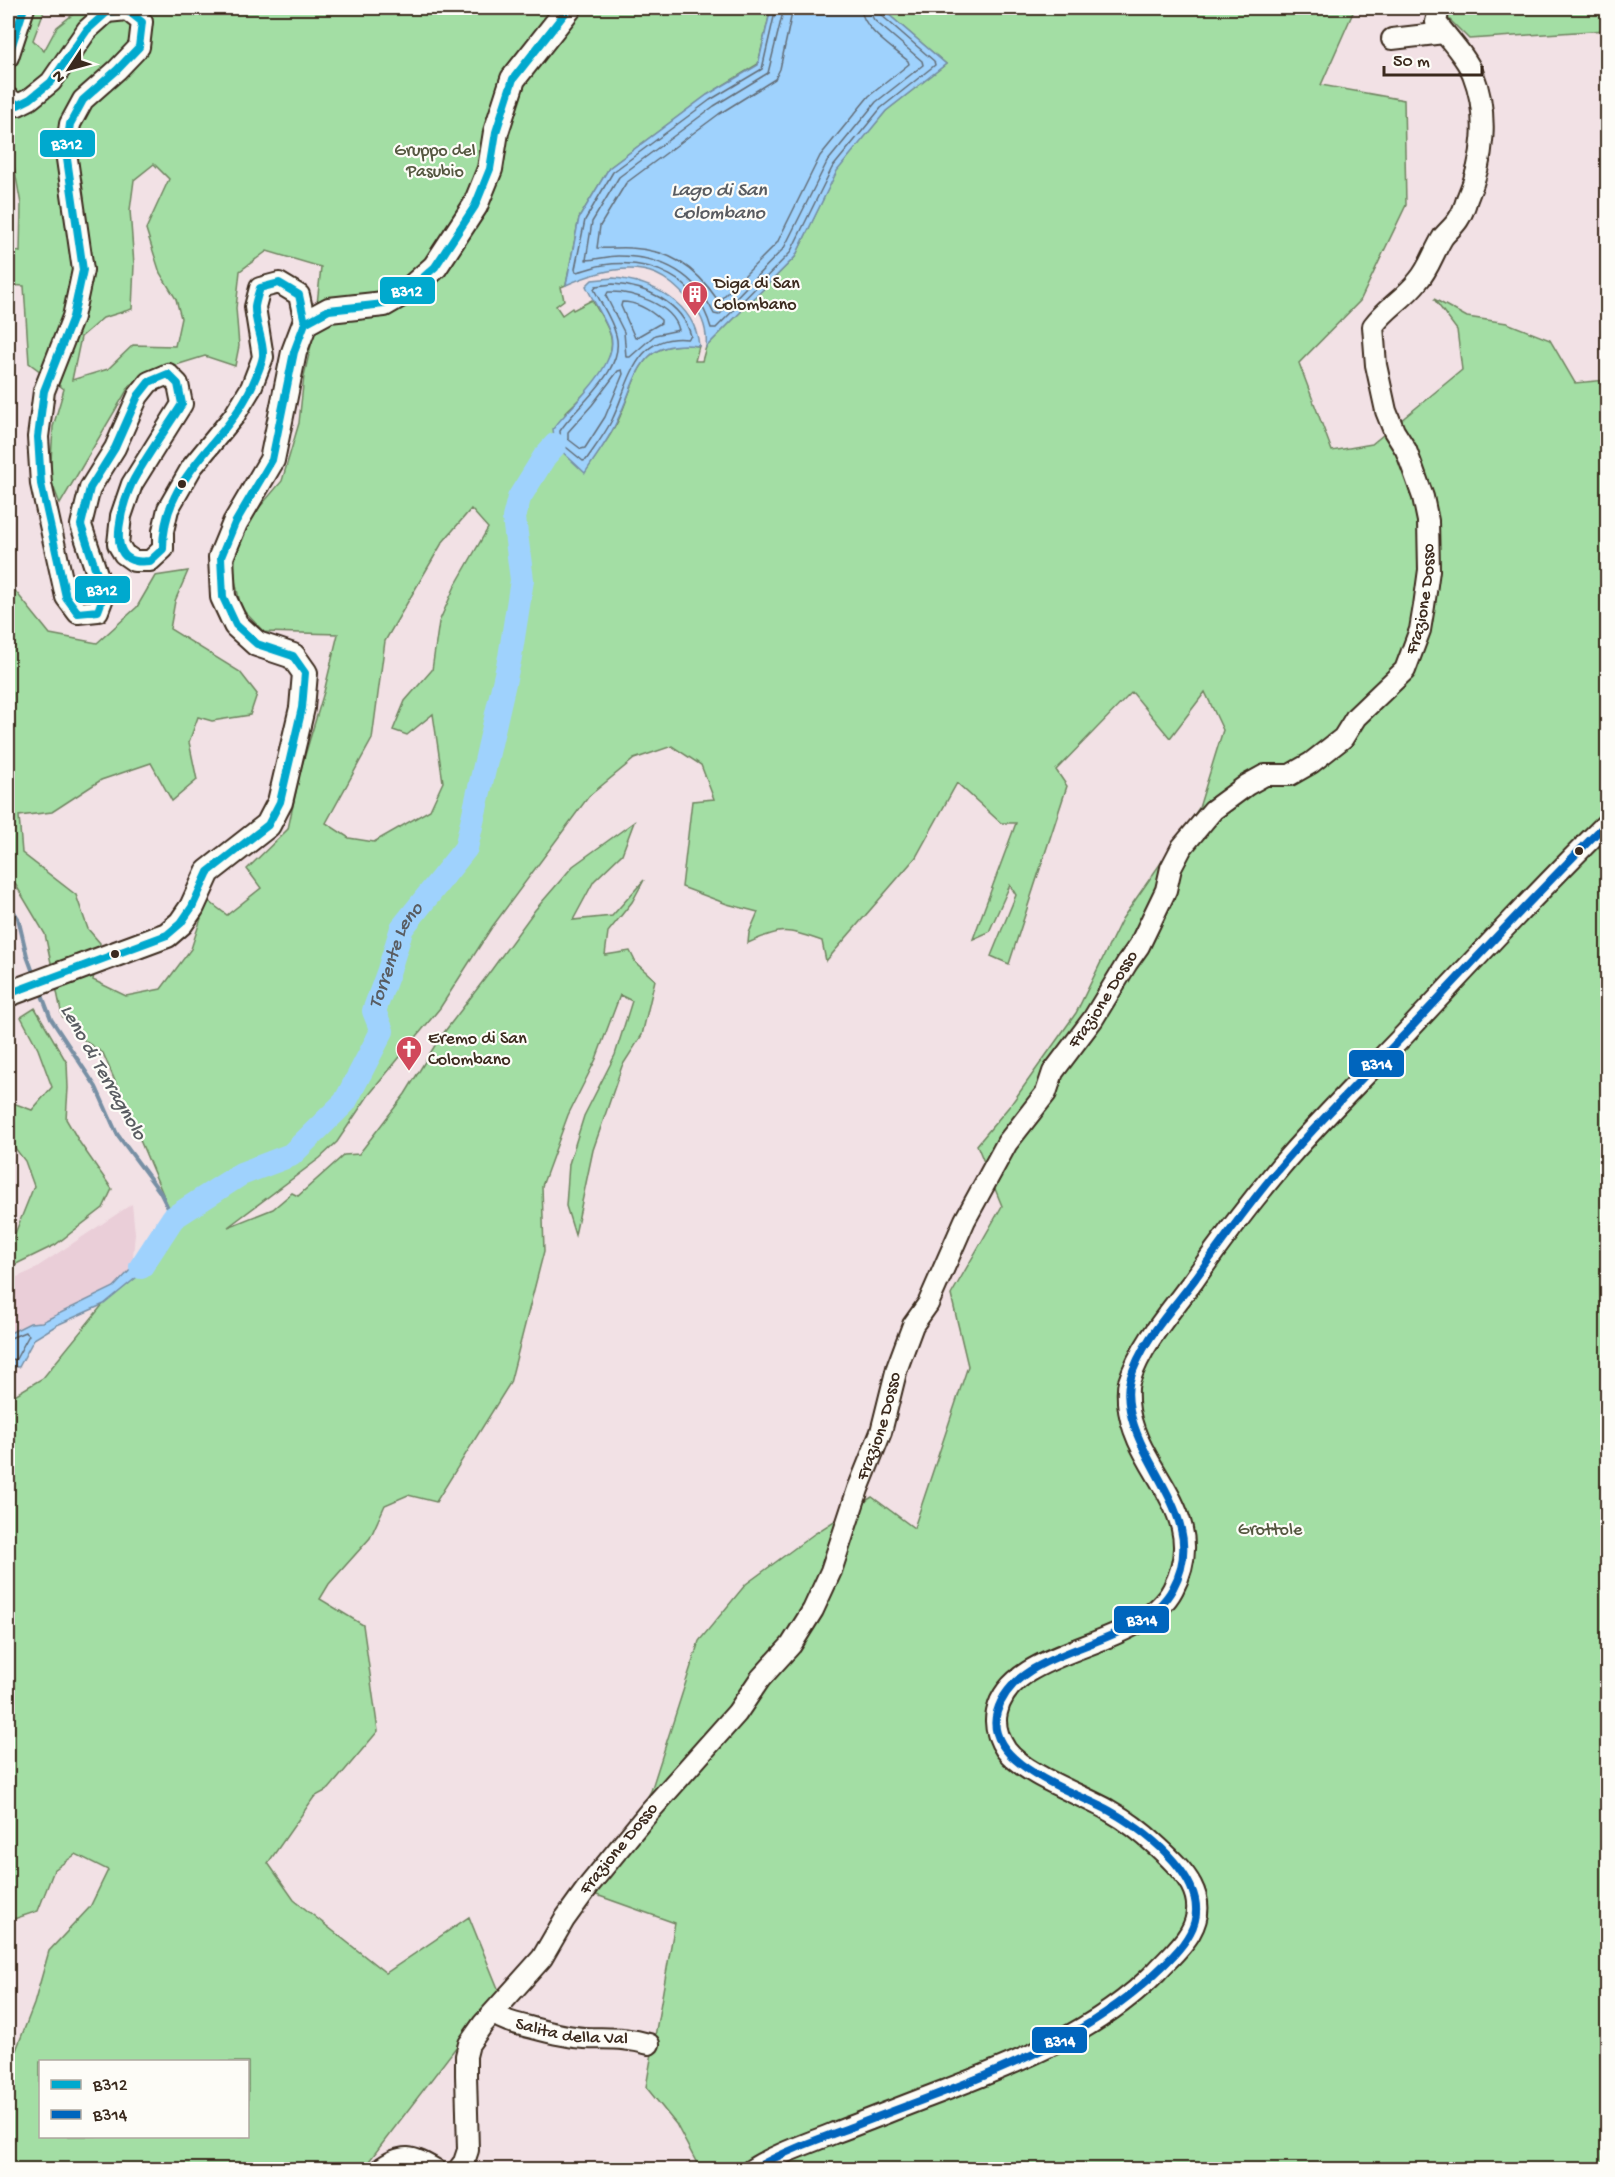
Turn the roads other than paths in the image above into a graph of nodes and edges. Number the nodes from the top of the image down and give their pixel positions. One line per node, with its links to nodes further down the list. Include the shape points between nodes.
1 (24, 8): 6 (street)
2 (569, 8): 8 (main road, via 513,80 496,132 490,169 475,206 435,267 410,289 384,304 329,310)
3 (1439, 8): 4 (street, Frazione Dosso, via 1436,22)
4 (1444, 33): 5 (street); 11 (street, Frazione Dosso, via 1473,74 1482,115 1481,159 1459,219 1419,280 1373,326 1376,366 1386,411 1406,450 1428,521 1429,570 1424,606 1405,670 1356,717 1343,738 1290,775 1265,775 1247,785 1213,810 1182,847 1139,946 1093,1019 1053,1072 1046,1093 1007,1143 970,1210 928,1304 913,1325 897,1368 881,1432 813,1610 791,1645 760,1679 737,1713 590,1884 542,1958)
5 (1392, 39)
6 (8, 57)
7 (8, 98): 8 (street, via 18,105 51,82 87,30 107,12 127,10 142,22 139,47 83,100 70,124 66,152 83,270 74,317 44,391 38,438 41,484 66,597 78,613 98,611 104,595 81,525 90,488 138,396 149,382 168,374 178,384 182,404 132,484 121,516 118,544 124,554 134,561 150,561 163,549 168,509 192,467 234,416 251,388 263,357 255,307 260,288 279,283 299,296)
8 (305, 323): 10 (main road, via 294,352 272,460 235,523 221,557 223,597 236,625 257,644 293,656 305,673 302,708 280,802 268,825 208,872 192,907 167,935)
9 (1608, 822): 16 (street, via 1281,1166 1145,1348 1127,1386 1130,1418 1183,1526 1184,1561 1160,1610 1142,1622 1026,1673 1004,1693 996,1730 1006,1750 1022,1765 1138,1829 1182,1869 1194,1888 1196,1917 1185,1941 1136,1992 1080,2032 1008,2066)
10 (12, 993)
11 (496, 2011): 12 (street, Salita della Val, via 504,2020 552,2033); 15 (street, via 473,2037 466,2056 468,2150)
12 (649, 2044)
13 (379, 2169): 14 (street, via 408,2156)
14 (436, 2169)
15 (458, 2169)
16 (751, 2169)

